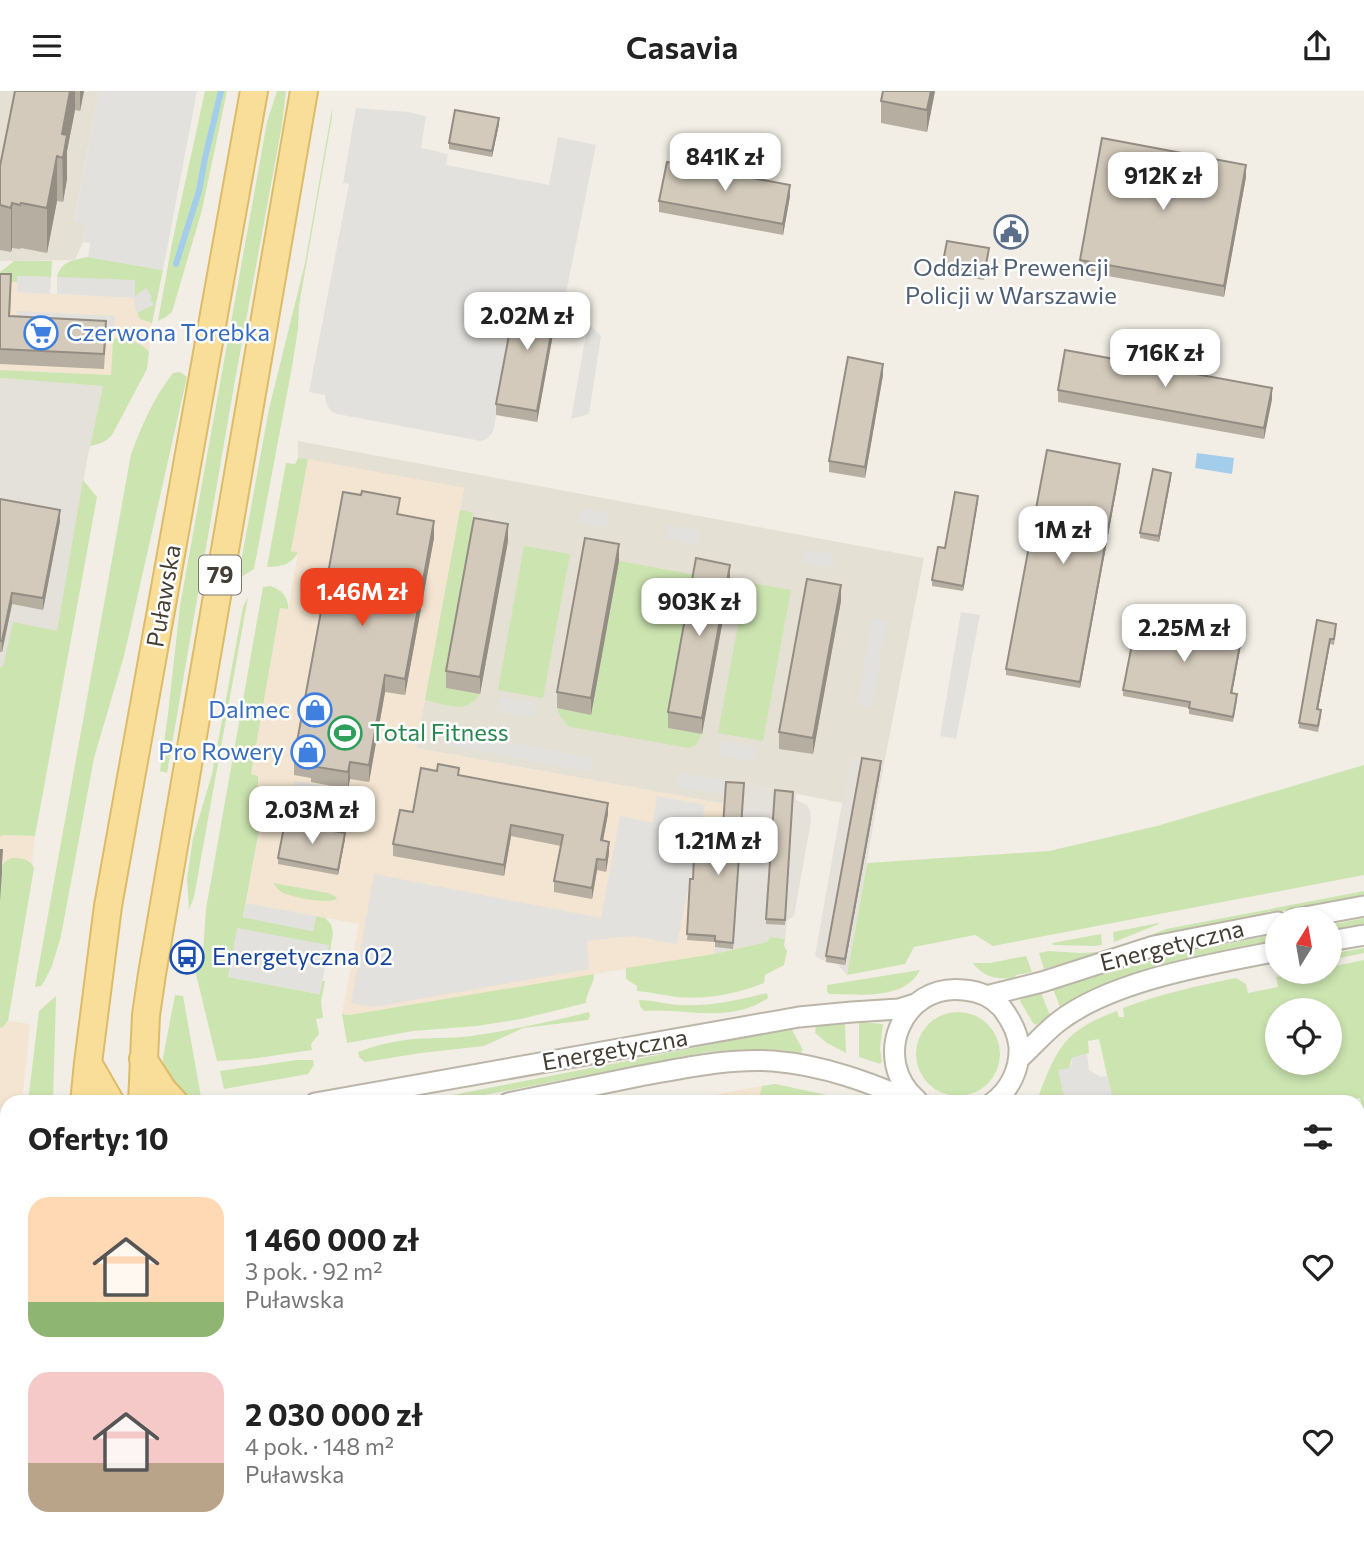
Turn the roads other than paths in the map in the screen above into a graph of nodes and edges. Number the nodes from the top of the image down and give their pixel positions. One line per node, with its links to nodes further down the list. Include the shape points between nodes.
1 (254, 91): 13 (main road, Puławska / 79, via 108,906)
2 (304, 91): 11 (main road, 79, via 158,939)
3 (1364, 906): 4 (street)
4 (1342, 910)
5 (1265, 925): 9 (street, Energetyczna, via 1154,946)
6 (1364, 935): 7 (street)
7 (1342, 939)
8 (1265, 954): 12 (street, Energetyczna, via 1121,989 1059,1022)
9 (986, 996): 10 (street, Energetyczna, via 949,989); 12 (street, via 1016,1029)
10 (915, 1004): 18 (street, Energetyczna, via 799,1017); 21 (street, Energetyczna, via 894,1044 898,1073)
11 (143, 1059): 16 (main road, 79); 17 (main road)
12 (1019, 1059): 22 (street, Energetyczna)
13 (88, 1063): 14 (main road, Puławska / 79); 15 (main road)
14 (85, 1095)
15 (106, 1095)
16 (142, 1095)
17 (168, 1095)
18 (359, 1095)
19 (548, 1095): 20 (street, Energetyczna, via 692,1066 747,1060 833,1072)
20 (899, 1095)
21 (912, 1095)
22 (1000, 1095)

